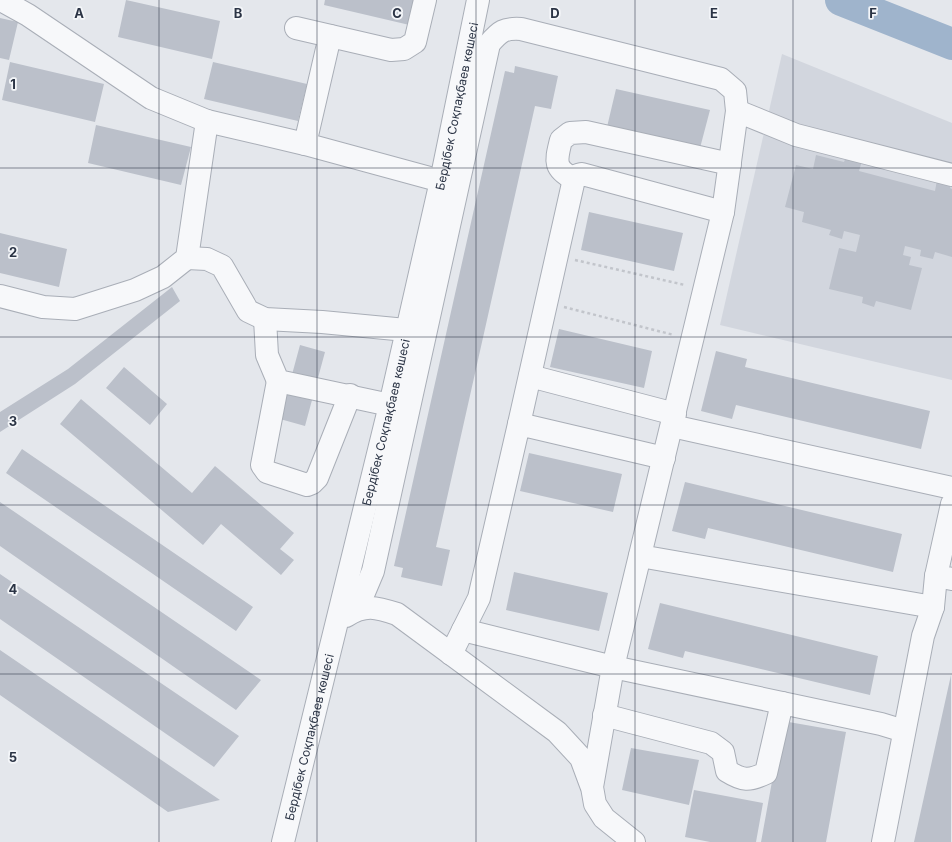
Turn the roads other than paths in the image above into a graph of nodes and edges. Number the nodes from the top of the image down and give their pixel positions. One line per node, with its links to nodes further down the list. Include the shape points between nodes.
1 (0, 0): 7 (street, via 28,15 151,98)
2 (425, 0): 5 (street, via 415,42 404,49 391,50)
3 (478, 0): 12 (street, Бердібек Соқпақбаев көшесі)
4 (296, 28): 5 (street)
5 (330, 36): 8 (street)
6 (738, 111): 9 (street); 10 (street, via 796,135); 30 (street, via 735,91 721,79 521,29 507,28 497,34 489,44 373,571)
7 (207, 121): 8 (street); 14 (street)
8 (305, 144): 12 (street)
9 (730, 164): 11 (street, via 586,132 570,133 561,140 556,162 562,172); 13 (street)
10 (952, 175)
11 (574, 179): 13 (street, via 582,174); 18 (street)
12 (440, 181): 17 (street, Бердібек Соқпақбаев көшесі)
13 (722, 212): 22 (street)
14 (187, 258): 15 (street, via 163,277 135,290 75,309 43,307); 16 (street, via 207,259 222,266 248,311)
15 (0, 296)
16 (265, 319): 17 (street); 19 (street, via 267,354)
17 (406, 330): 21 (street, Бердібек Соқпақбаев көшесі)
18 (530, 376): 22 (street); 23 (street)
19 (278, 381): 20 (street); 20 (street, via 262,465 267,472 307,485 317,478)
20 (350, 395): 21 (street)
21 (390, 405): 31 (street, Бердібек Соқпақбаев көшесі)
22 (673, 420): 24 (street); 25 (street)
23 (519, 424): 24 (street); 32 (street, via 479,598)
24 (664, 458): 27 (street)
25 (952, 488)
26 (952, 504): 28 (street)
27 (640, 556): 29 (street); 34 (street)
28 (944, 578): 29 (street)
29 (933, 607): 37 (street, via 923,636)
30 (357, 609): 31 (street); 33 (street, via 377,607 397,614)
31 (337, 622): 39 (street, Бердібек Соқпақбаев көшесі)
32 (463, 630): 33 (street); 34 (street)
33 (451, 654): 38 (street, via 557,732 581,758)
34 (613, 667): 35 (street); 36 (street)
35 (782, 703): 36 (street, via 766,773 754,779 740,779 727,771 723,752 711,743); 37 (street)
36 (604, 715): 38 (street)
37 (904, 731): 41 (street)
38 (592, 786): 40 (street, via 595,804 604,818)
39 (283, 842)
40 (634, 842)
41 (883, 842)

